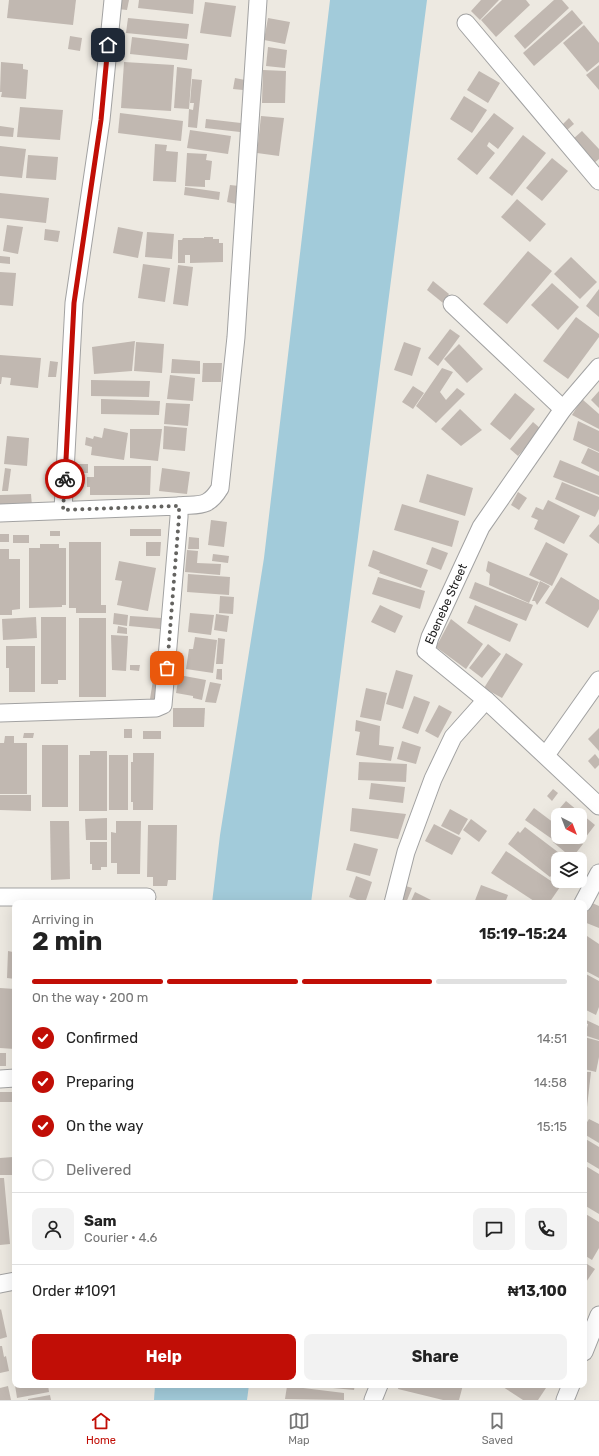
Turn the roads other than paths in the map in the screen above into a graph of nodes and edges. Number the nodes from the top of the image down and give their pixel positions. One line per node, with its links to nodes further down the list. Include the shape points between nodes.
1 (113, 0): 9 (street, via 101,120 74,303)
2 (258, 0): 8 (street, via 236,337 220,488 214,498 207,503)
3 (466, 23): 4 (street)
4 (599, 181)
5 (452, 304): 7 (street)
6 (599, 367): 7 (street, Ebenebe Street)
7 (563, 409): 12 (street, Ebenebe Street, via 481,527 430,637 426,651)
8 (179, 506): 9 (street); 13 (street, via 163,706)
9 (63, 510): 10 (street)
10 (0, 513)
11 (599, 680): 14 (street)
12 (486, 700): 14 (street, Ebenebe Street); 19 (street, via 453,737 433,779 406,852)
13 (0, 713)
14 (546, 755): 15 (street, Ebenebe Street)
15 (599, 806)
16 (599, 873): 20 (street)
17 (0, 897): 18 (street)
18 (147, 897)
19 (393, 900)
20 (585, 900)
21 (12, 1078): 22 (street)
22 (0, 1079)
23 (12, 1282): 24 (street)
24 (0, 1284)
25 (599, 1316): 26 (street)
26 (587, 1345)
27 (378, 1388): 29 (street)
28 (570, 1388): 30 (street)
29 (373, 1400)
30 (565, 1400)

